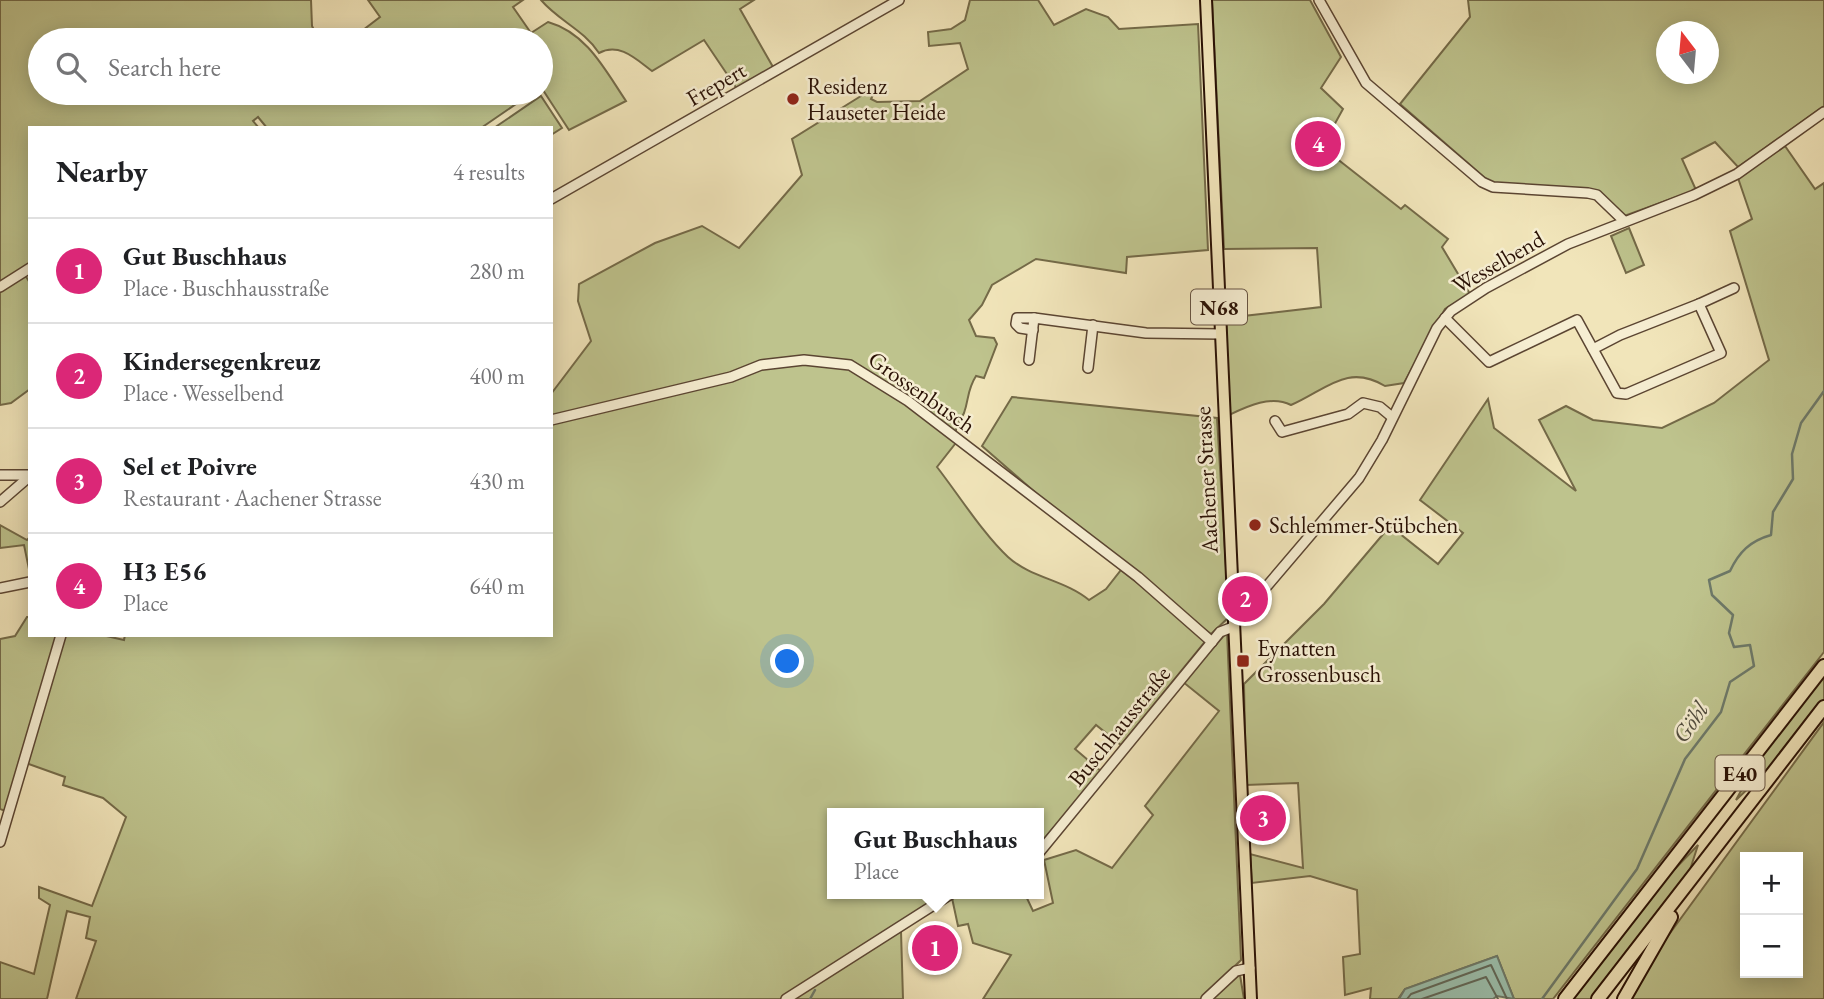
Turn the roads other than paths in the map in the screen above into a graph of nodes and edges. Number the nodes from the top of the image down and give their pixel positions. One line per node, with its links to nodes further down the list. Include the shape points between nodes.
1 (899, 0): 5 (street, Frepert)
2 (1206, 0): 15 (main road, Aachener Strasse / N68)
3 (1319, 0): 6 (street, via 1366,83 1482,182 1493,187 1597,195)
4 (1824, 113): 6 (street, Wesselbend, via 1737,174)
5 (553, 199)
6 (1624, 221): 12 (street, Wesselbend, via 1568,244 1486,288)
7 (28, 269): 8 (street)
8 (0, 287)
9 (1734, 288): 10 (street)
10 (1699, 304): 16 (street); 16 (street, via 1721,353 1638,390 1617,393)
11 (1034, 318): 13 (street); 14 (street); 14 (street, via 1023,316 1016,324)
12 (1445, 318): 16 (street, via 1489,362 1577,320); 19 (street, Wesselbend)
13 (1093, 325): 15 (street, via 1146,333); 18 (street)
14 (1033, 330): 17 (street)
15 (1220, 334): 28 (main road, Aachener Strasse / N68)
16 (1593, 349)
17 (1029, 360)
18 (1088, 368)
19 (1392, 418): 21 (street, via 1380,407 1363,403 1348,414 1282,432); 28 (street, Wesselbend, via 1359,478 1250,606)
20 (553, 420): 31 (street, Grossenbusch, via 731,377 761,365 804,360 850,365 918,408 1138,577)
21 (1275, 421)
22 (0, 475): 23 (street)
23 (28, 476)
24 (28, 478): 25 (street)
25 (0, 502)
26 (28, 582): 27 (street)
27 (0, 588)
28 (1233, 613): 29 (main road, Aachener Strasse / N68)
29 (1233, 627): 31 (street, Buschhausstraße); 38 (main road, Aachener Strasse / N68)
30 (60, 637): 34 (street)
31 (1212, 642): 35 (street, Buschhausstraße)
32 (1824, 666): 42 (highway, E40)
33 (1824, 707): 37 (highway, E40)
34 (0, 842)
35 (1044, 847)
36 (943, 899): 39 (street)
37 (1670, 912): 43 (highway); 44 (highway)
38 (1250, 968): 40 (street, via 1236,971); 41 (main road, Aachener Strasse / N68)
39 (786, 999)
40 (1206, 999)
41 (1251, 999)
42 (1565, 999)
43 (1598, 999)
44 (1624, 999)

